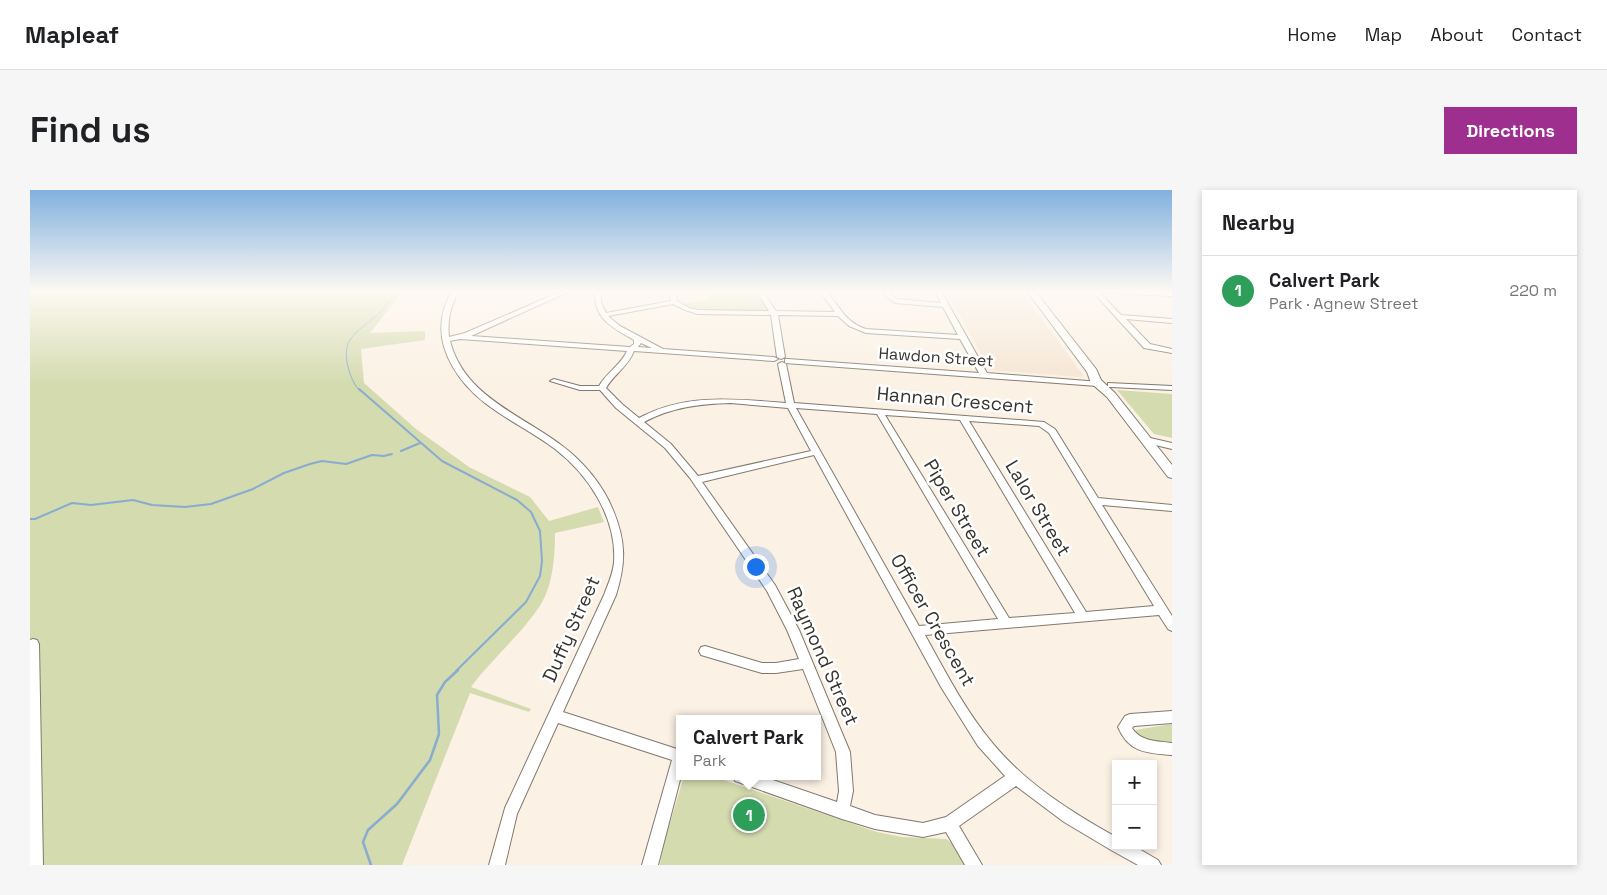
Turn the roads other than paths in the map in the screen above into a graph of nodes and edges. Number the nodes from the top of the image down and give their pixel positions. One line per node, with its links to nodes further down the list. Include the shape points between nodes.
1 (444, 322): 14 (street, Duffy Street)
2 (496, 322): 9 (street)
3 (612, 322): 12 (street)
4 (775, 322): 18 (street, Officer Crescent)
5 (846, 322): 11 (street, via 866,331)
6 (955, 322): 11 (street)
7 (1056, 322): 21 (main road)
8 (1125, 322): 16 (street, via 1147,346)
9 (479, 330): 10 (street); 13 (street, via 478,336)
10 (462, 337): 13 (street, Hawdon Street); 14 (street)
11 (963, 337): 19 (street)
12 (636, 338): 15 (street, via 637,345); 17 (street)
13 (483, 339): 15 (street, Hawdon Street)
14 (445, 340): 43 (street, Duffy Street, via 452,359 485,399 556,445 585,472 610,511 619,559 616,576)
15 (630, 349): 17 (street, Hawdon Street); 22 (street, via 626,360 607,378)
16 (1172, 351)
17 (666, 352): 18 (street, Hawdon Street)
18 (781, 360): 19 (street, Hawdon Street); 24 (street, Officer Crescent)
19 (983, 374): 21 (street, Hawdon Street)
20 (554, 380): 22 (street, via 580,388)
21 (1102, 382): 23 (street, Hawdon Street); 28 (main road)
22 (602, 388): 27 (street, Raymond Street)
23 (1172, 388)
24 (790, 404): 25 (street, Hannan Crescent); 27 (street, Hannan Crescent, via 702,401 670,407); 30 (street, Officer Crescent)
25 (878, 412): 26 (street, Hannan Crescent); 37 (street, Piper Street)
26 (963, 418): 33 (street, Hannan Crescent, via 1041,424 1052,431); 36 (street, Lalor Street)
27 (640, 421): 32 (street, Raymond Street, via 668,446)
28 (1146, 440): 29 (street); 31 (main road)
29 (1172, 446)
30 (817, 452): 32 (street); 39 (street, Officer Crescent)
31 (1172, 474)
32 (696, 480): 42 (street, Raymond Street, via 771,588)
33 (1095, 501): 34 (street); 35 (street, Hannan Crescent)
34 (1172, 508)
35 (1162, 610): 36 (street); 38 (street, Hannan Crescent)
36 (1083, 616): 37 (street)
37 (1006, 623): 39 (street)
38 (1172, 626)
39 (916, 631): 48 (street, Officer Crescent, via 967,716 997,758)
40 (33, 644): 54 (street)
41 (705, 651): 42 (street, via 762,668)
42 (806, 663): 50 (street, Raymond Street, via 843,752 846,791)
43 (554, 716): 46 (street); 55 (street, Duffy Street, via 510,814)
44 (1172, 717): 45 (street, via 1130,720 1125,727 1129,736 1139,744)
45 (1172, 750)
46 (676, 755)
47 (676, 771): 56 (street)
48 (1016, 776): 51 (street); 52 (street, Officer Crescent, via 1064,814)
49 (751, 780): 50 (street)
50 (842, 812): 51 (street, via 875,822 923,830)
51 (949, 824): 57 (street)
52 (1112, 843)
53 (1125, 850): 58 (street, Officer Crescent)
54 (35, 865)
55 (497, 865)
56 (650, 865)
57 (974, 865)
58 (1153, 865)

